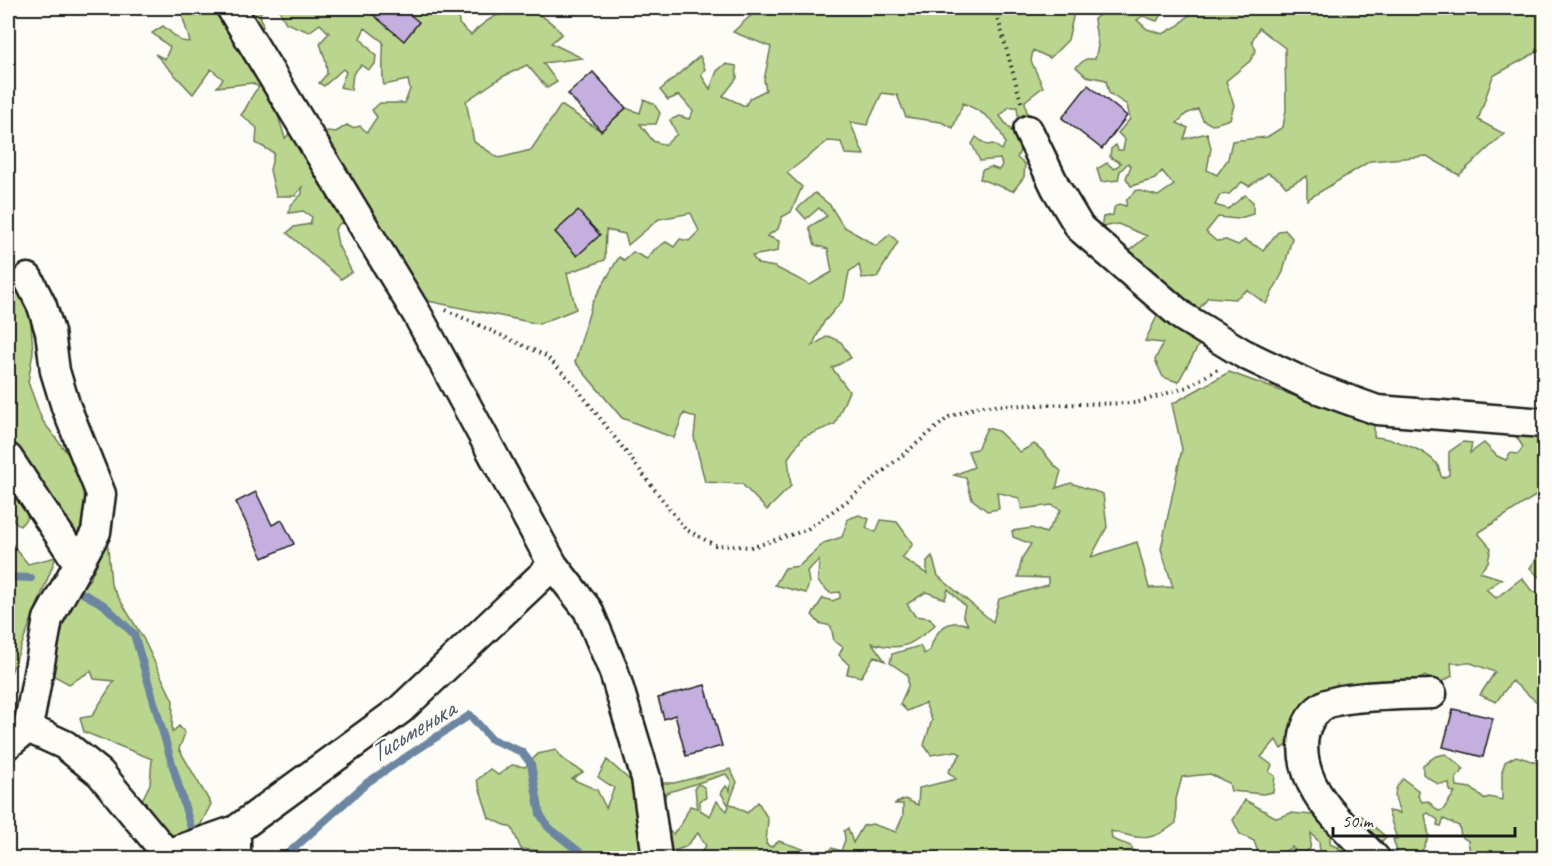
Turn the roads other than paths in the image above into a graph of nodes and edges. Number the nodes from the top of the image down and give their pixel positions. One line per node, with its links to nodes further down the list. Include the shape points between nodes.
1 (231, 8): 7 (street, via 417,314)
2 (1028, 129): 4 (street, via 1080,228 1183,317 1244,354 1313,387 1377,410)
3 (28, 278): 6 (street, via 50,332 55,370 66,407 101,494 96,531)
4 (1545, 423)
5 (8, 458): 6 (street)
6 (78, 563): 9 (street, via 48,620)
7 (553, 565): 10 (street, via 400,710); 12 (street, via 588,610 614,672 646,778)
8 (1432, 694): 13 (street, via 1324,705 1309,722 1302,742 1317,793)
9 (18, 736): 10 (street, via 65,745 100,772 167,854)
10 (236, 830): 11 (street)
11 (236, 858)
12 (657, 858)
13 (1375, 858)

